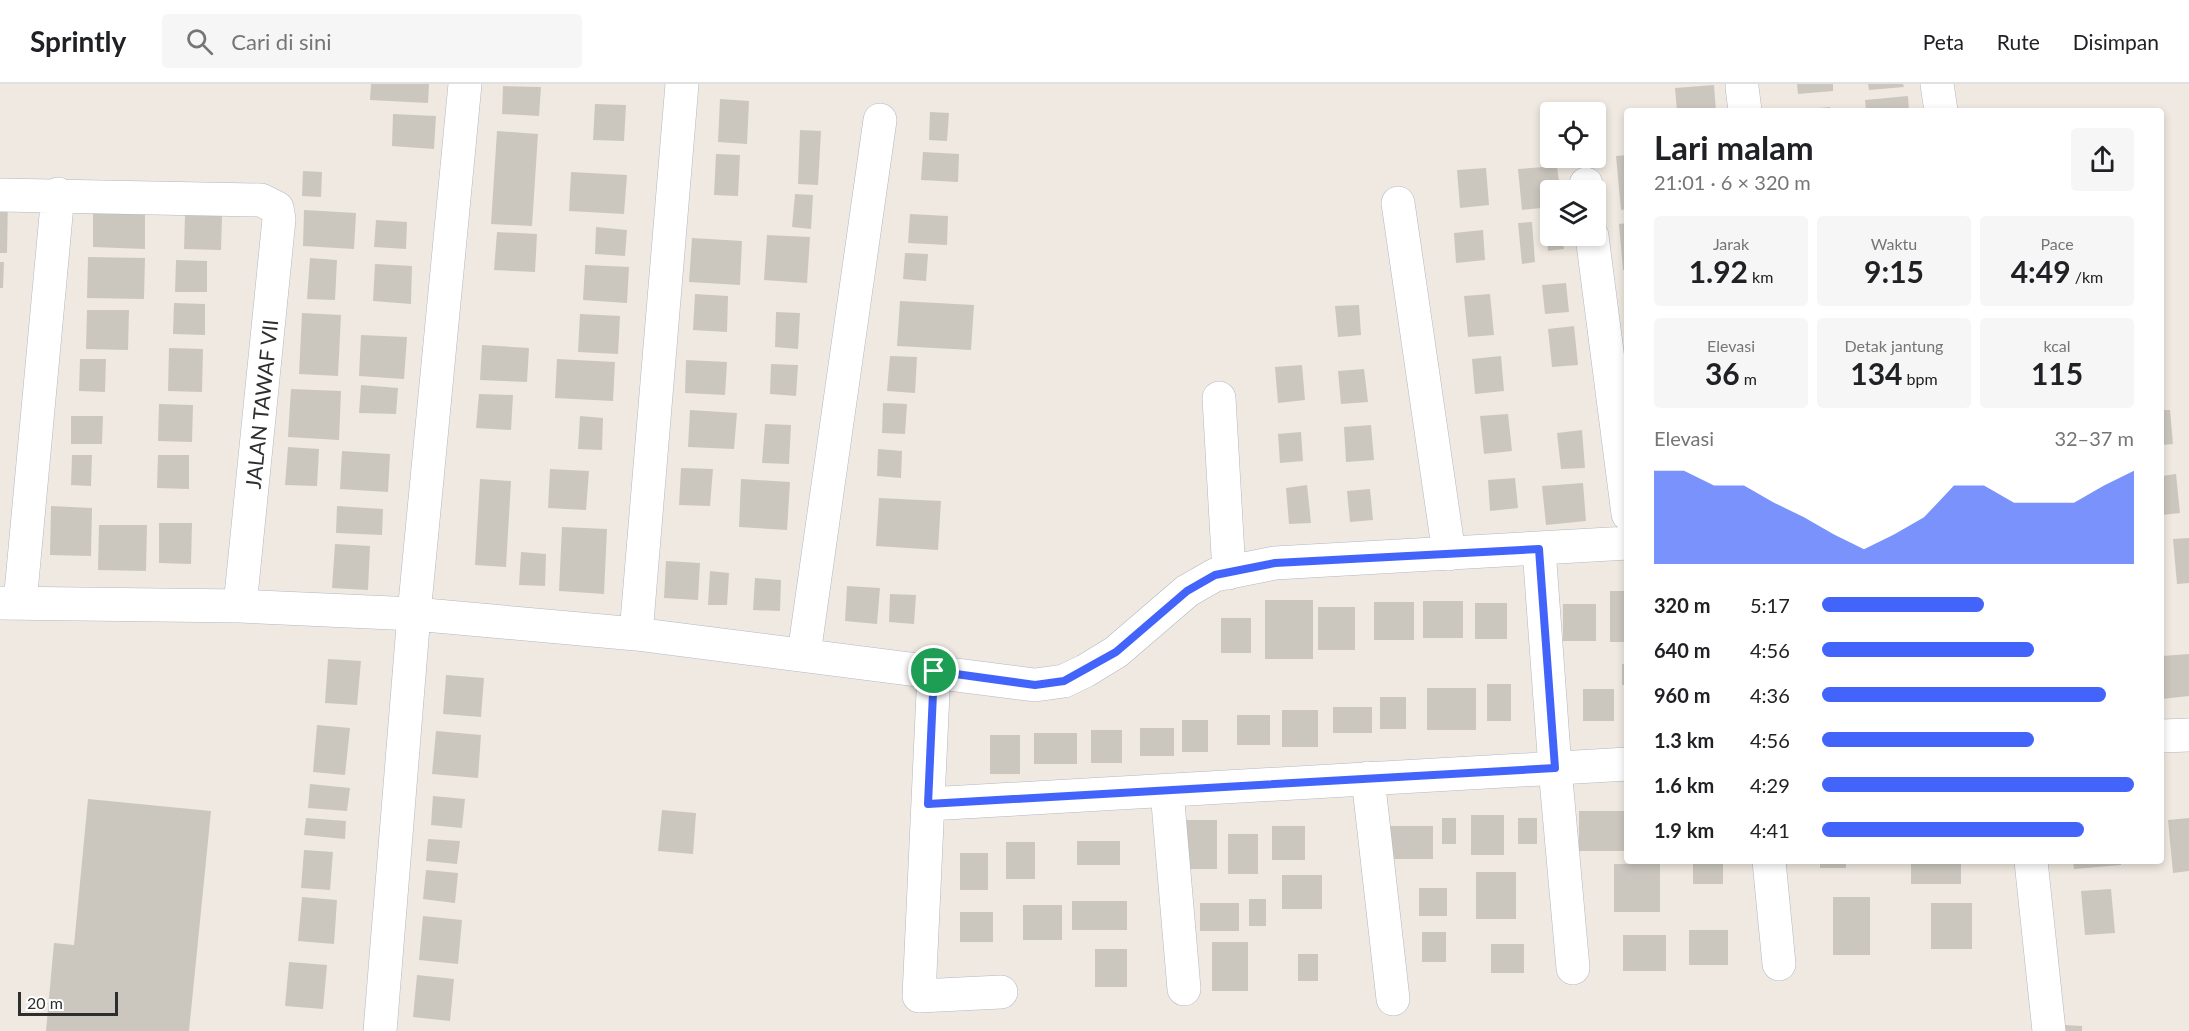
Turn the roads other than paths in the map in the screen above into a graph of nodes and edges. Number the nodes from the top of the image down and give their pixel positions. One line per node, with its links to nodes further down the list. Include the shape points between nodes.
1 (465, 84): 18 (street)
2 (682, 84): 19 (street)
3 (1937, 84): 4 (street)
4 (1941, 108)
5 (880, 120): 20 (street)
6 (58, 194): 7 (street); 16 (street); 17 (street, JALAN TAWAF VII, via 261,200 277,208 279,219)
7 (0, 195)
8 (1398, 203): 14 (street)
9 (1593, 246): 11 (street)
10 (1219, 398): 15 (street)
11 (1624, 483)
12 (1624, 543): 13 (street)
13 (1539, 549): 14 (street); 25 (street)
14 (1449, 554): 15 (street, via 1275,563)
15 (1228, 573): 21 (street, via 1215,575 1187,591 1116,652 1064,681 1035,685)
16 (10, 603): 17 (street)
17 (240, 606): 18 (street)
18 (414, 614): 19 (street); 36 (street)
19 (636, 634): 20 (street)
20 (804, 654): 21 (street)
21 (934, 671): 28 (street)
22 (2189, 735): 23 (street)
23 (2164, 736)
24 (1624, 764): 25 (street)
25 (1555, 768): 26 (street); 32 (street)
26 (1368, 778): 27 (street); 35 (street)
27 (1167, 791): 28 (street); 33 (street)
28 (928, 804): 34 (street, via 919,996)
29 (1768, 864): 31 (street)
30 (2031, 864): 37 (street)
31 (1779, 964)
32 (1573, 968)
33 (1184, 989)
34 (1001, 992)
35 (1393, 999)
36 (380, 1031)
37 (2049, 1031)

